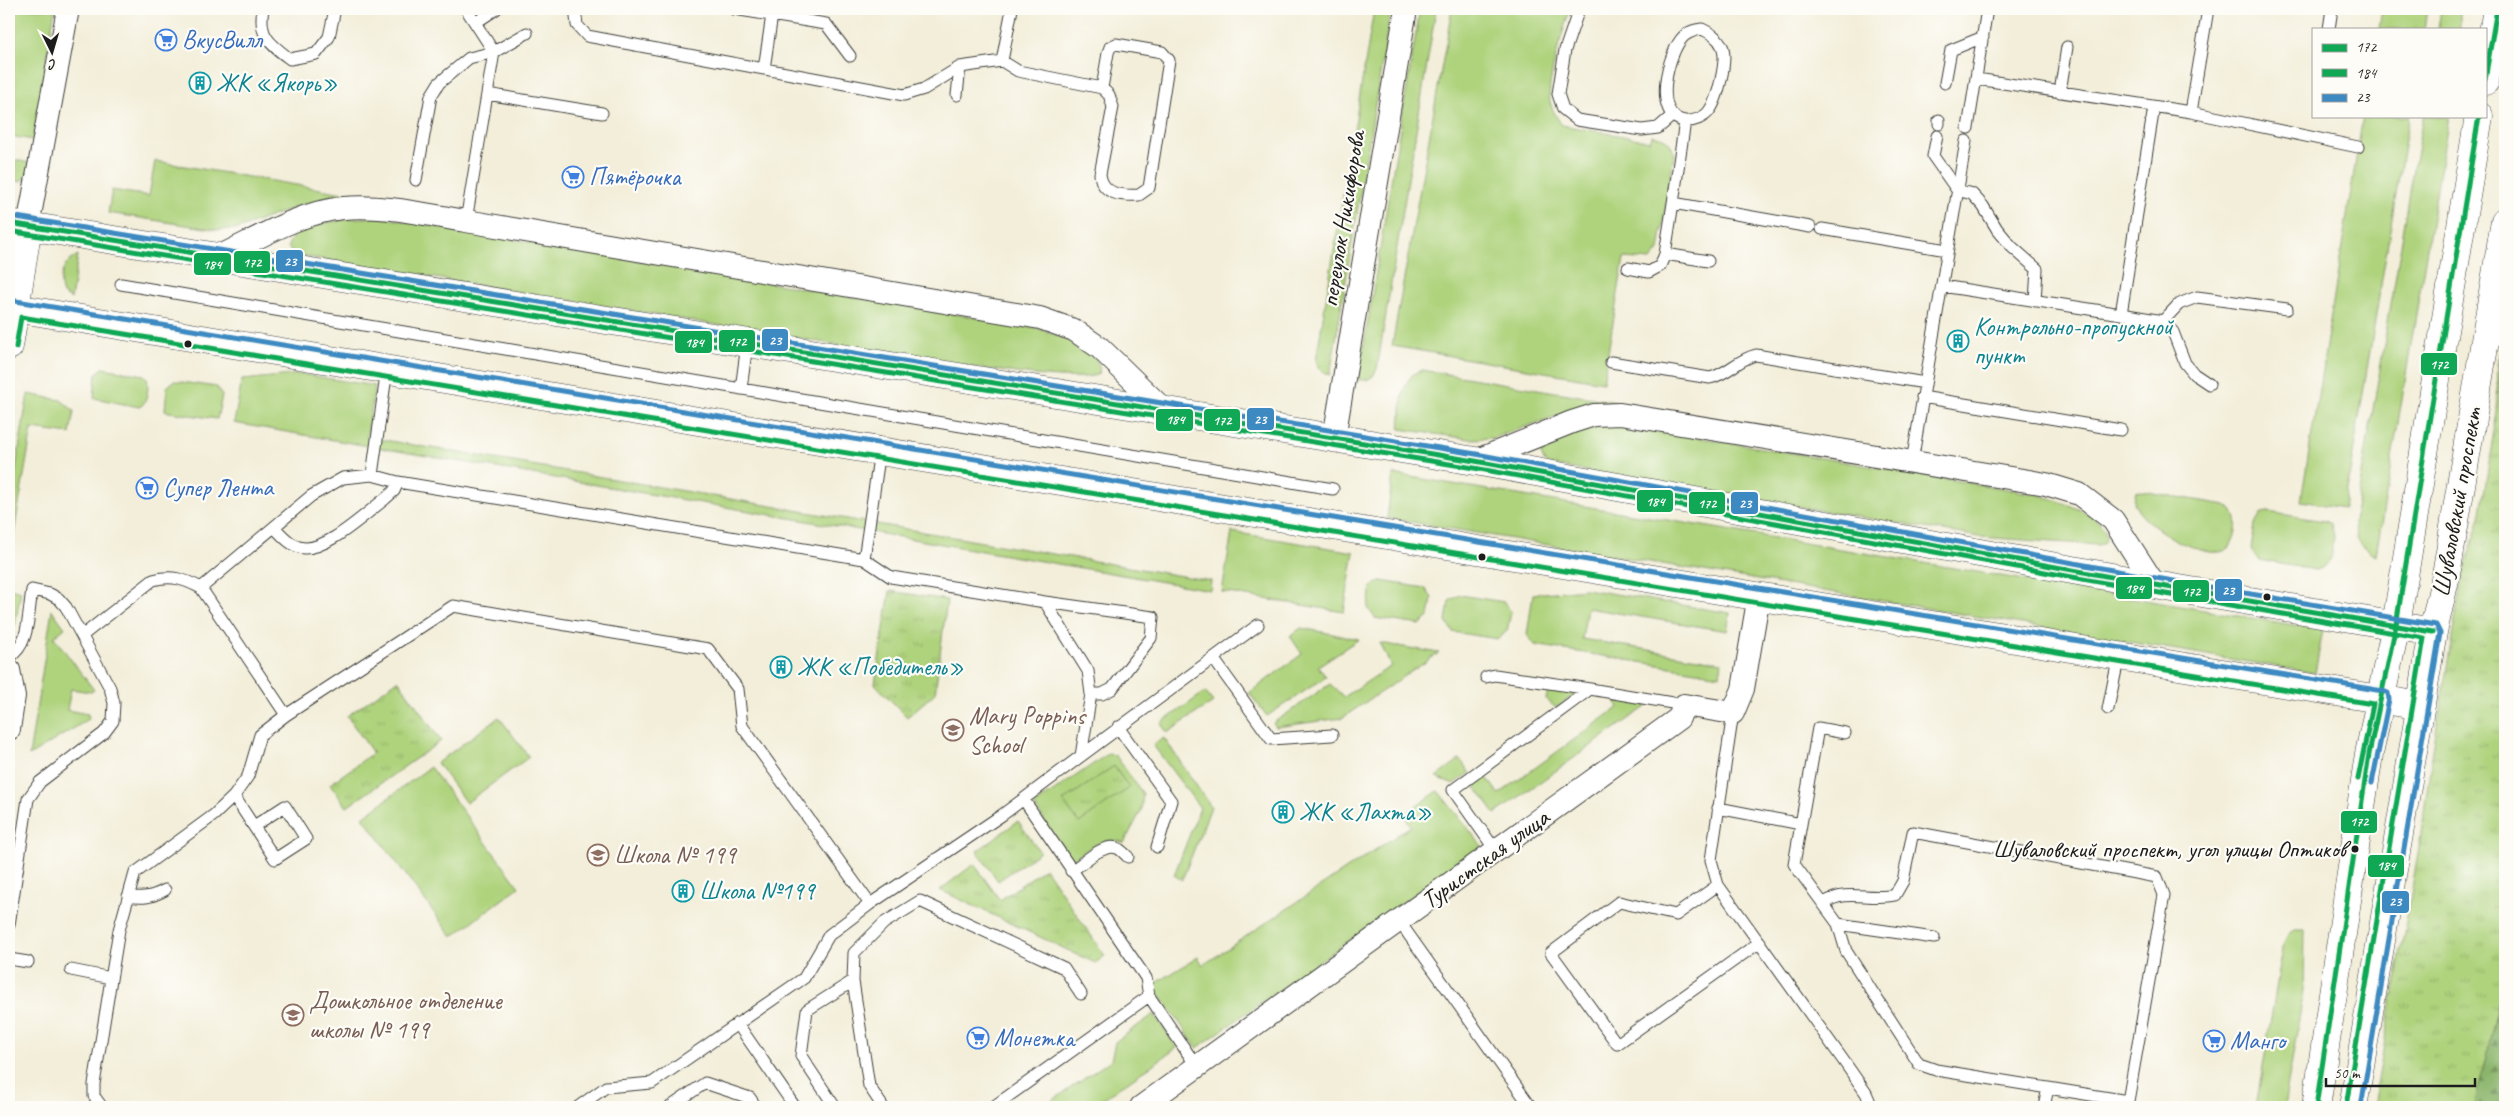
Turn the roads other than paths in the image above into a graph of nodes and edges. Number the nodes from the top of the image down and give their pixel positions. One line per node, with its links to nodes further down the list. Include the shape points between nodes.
1 (68, 9): 48 (street)
2 (263, 9): 3 (lane, via 261,22 268,42 290,59 316,54 329,37)
3 (335, 9)
4 (466, 9): 16 (lane)
5 (496, 9): 16 (lane)
6 (575, 9): 25 (lane, via 577,25 587,36)
7 (734, 9): 15 (lane)
8 (1012, 9): 23 (lane)
9 (1406, 9): 71 (street, переулок Никифорова)
10 (1579, 9): 36 (lane, via 1565,50 1558,94 1564,109 1577,120 1642,130 1658,128)
11 (1987, 9): 19 (lane)
12 (2208, 9): 34 (lane)
13 (2332, 9): 17 (lane)
14 (2497, 9): 26 (street)
15 (772, 15): 22 (lane, via 826,24); 25 (lane)
16 (475, 22): 21 (lane)
17 (2329, 28)
18 (527, 33): 21 (lane)
19 (1983, 36): 27 (lane); 28 (lane, via 1951,50)
20 (2067, 47): 30 (lane)
21 (494, 52): 31 (lane); 43 (lane, via 468,58 439,83 431,96)
22 (850, 56)
23 (1002, 61): 24 (lane); 29 (lane, via 1018,71)
24 (960, 67): 25 (lane, via 924,90 904,95); 32 (lane)
25 (764, 69)
26 (2486, 75)
27 (1977, 79): 30 (lane); 40 (lane)
28 (1945, 83)
29 (1102, 88): 29 (lane, via 1108,53 1116,44 1162,52 1169,60 1149,188 1140,195 1110,192 1101,183 1113,107 1109,95)
30 (2060, 92): 33 (lane)
31 (487, 94): 35 (lane); 46 (lane)
32 (957, 95)
33 (2154, 107): 34 (lane); 59 (lane)
34 (2192, 112): 42 (lane)
35 (602, 113)
36 (1673, 116): 38 (lane); 38 (lane, via 1665,93 1670,69 1683,37 1702,29 1713,34 1721,44 1724,66 1715,102 1709,112 1698,119)
37 (2480, 118): 85 (street, Шуваловский проспект)
38 (1685, 121): 45 (lane)
39 (1938, 127): 44 (lane, via 1934,156)
40 (1968, 128)
41 (1966, 140): 44 (lane)
42 (2358, 147)
43 (416, 180)
44 (1957, 190): 49 (lane); 56 (lane, via 1972,194 2002,235 2037,269)
45 (1673, 203): 49 (lane); 50 (lane)
46 (466, 221): 51 (street, via 378,207 342,208 308,216); 69 (street, via 1040,318 1074,330 1100,348)
47 (2505, 221): 86 (street, Шуваловский проспект, via 2446,576)
48 (19, 224): 51 (street); 57 (street)
49 (1948, 250): 55 (lane)
50 (1665, 254): 52 (lane); 53 (lane, via 1660,266 1650,272)
51 (218, 257): 61 (street)
52 (1708, 261)
53 (1628, 268)
54 (121, 284): 67 (lane)
55 (1942, 286): 56 (lane); 65 (lane)
56 (2035, 301): 59 (lane)
57 (12, 307): 62 (street); 64 (street)
58 (2287, 310): 60 (lane, via 2197,297 2179,304)
59 (2121, 314): 60 (lane)
60 (2162, 321): 66 (lane, via 2173,332 2185,363)
61 (747, 344): 67 (lane); 69 (street)
62 (9, 346)
63 (1611, 362): 65 (lane, via 1710,378 1724,374 1745,358 1756,355)
64 (387, 369): 72 (street); 75 (lane)
65 (1925, 383): 68 (lane)
66 (2209, 384)
67 (741, 389): 77 (lane)
68 (1922, 397): 70 (lane); 74 (lane)
69 (1165, 411): 71 (street)
70 (2121, 430)
71 (1334, 438): 73 (street)
72 (880, 451): 79 (lane); 82 (street)
73 (1475, 461): 74 (street, via 1572,422 1594,415 1620,414); 80 (street)
74 (1912, 462): 80 (street, via 2046,484 2079,494 2113,520)
75 (372, 475): 76 (lane); 78 (lane, via 343,478 311,496)
76 (398, 482): 78 (lane, via 385,499 326,543 299,547); 79 (lane)
77 (1333, 488)
78 (274, 527): 81 (lane)
79 (864, 559): 83 (lane, via 891,577)
80 (2155, 585): 85 (street)
81 (201, 588): 87 (lane, via 178,578 153,580); 100 (lane)
82 (1759, 595): 88 (street); 99 (street, via 1743,689)
83 (1045, 602): 94 (lane, via 1088,671); 94 (lane, via 1153,617 1151,638 1112,690)
84 (1258, 625): 90 (lane)
85 (2396, 625): 86 (street); 95 (street, Шуваловский проспект)
86 (2432, 632): 97 (street, Шуваловский проспект)
87 (83, 635): 89 (lane, via 60,599 32,590 23,643 16,654); 122 (lane, via 110,688 114,703 113,721 104,733 40,782 28,799)
88 (2119, 656): 95 (street); 98 (lane)
89 (9, 657)
90 (1213, 658): 101 (lane); 104 (lane, via 1271,739)
91 (9, 670): 102 (street, via 14,696)
92 (1486, 676): 93 (lane)
93 (1590, 689): 96 (lane); 112 (lane, via 1453,790)
94 (1092, 694): 105 (lane)
95 (2382, 698): 97 (street); 148 (street, Шуваловский проспект, via 2369,754)
96 (1684, 705): 99 (street); 112 (street, Туристская улица, via 1679,718)
97 (2421, 706): 149 (street, Шуваловский проспект)
98 (2108, 709)
99 (1733, 713): 108 (lane)
100 (286, 715): 106 (lane, via 260,735 248,776); 119 (lane, via 452,606 708,649 738,690 742,726)
101 (1118, 727): 105 (lane); 111 (lane, via 1171,801)
102 (9, 729)
103 (1845, 732): 109 (lane, via 1818,728)
104 (1332, 735)
105 (1081, 756): 107 (lane)
106 (234, 796): 110 (lane); 117 (lane, via 214,815 135,872)
107 (1024, 800): 114 (lane); 119 (lane)
108 (1718, 808): 109 (lane); 115 (lane, via 1711,860)
109 (1801, 824): 118 (lane, via 1794,864)
110 (254, 826): 110 (lane, via 275,859 306,839 285,806)
111 (1157, 846)
112 (1496, 851): 120 (street, Туристская улица)
113 (1128, 857): 114 (lane, via 1120,849 1111,848)
114 (1071, 871): 131 (lane, via 1146,978)
115 (1718, 885): 124 (lane); 124 (lane, via 1676,915 1619,902 1550,953 1617,1044)
116 (165, 890): 117 (lane, via 140,899)
117 (128, 896): 128 (lane)
118 (1824, 903): 121 (lane); 135 (lane, via 1836,895 1880,898 1895,895 1903,882 1913,832 2157,877 2164,895)
119 (870, 904): 132 (lane, via 829,935 804,978)
120 (1399, 921): 133 (street, Туристская улица); 145 (lane)
121 (1838, 924): 123 (lane); 134 (lane, via 1846,951 1919,1064 1936,1070)
122 (9, 925)
123 (1934, 938)
124 (1760, 942): 146 (lane, via 1866,1093)
125 (9, 959): 126 (lane)
126 (28, 962)
127 (71, 970): 128 (lane)
128 (111, 978): 136 (lane, via 94,1084 94,1096)
129 (853, 981): 130 (lane, via 854,952 884,923 920,901 1064,968); 141 (lane, via 807,1010 801,1056); 142 (lane, via 869,1086)
130 (1081, 994)
131 (1149, 996): 133 (lane); 143 (lane)
132 (737, 1023): 137 (lane, via 652,1083 606,1087); 140 (lane)
133 (1197, 1067): 144 (street, Туристская улица)
134 (2048, 1088): 135 (lane); 147 (lane)
135 (2127, 1104)
136 (102, 1107)
137 (578, 1107)
138 (670, 1107): 139 (lane, via 705,1083 750,1098)
139 (756, 1107)
140 (795, 1107)
141 (836, 1107)
142 (883, 1107)
143 (993, 1107)
144 (1141, 1107)
145 (1531, 1107)
146 (1872, 1107)
147 (2044, 1107)
148 (2316, 1107)
149 (2353, 1107)

